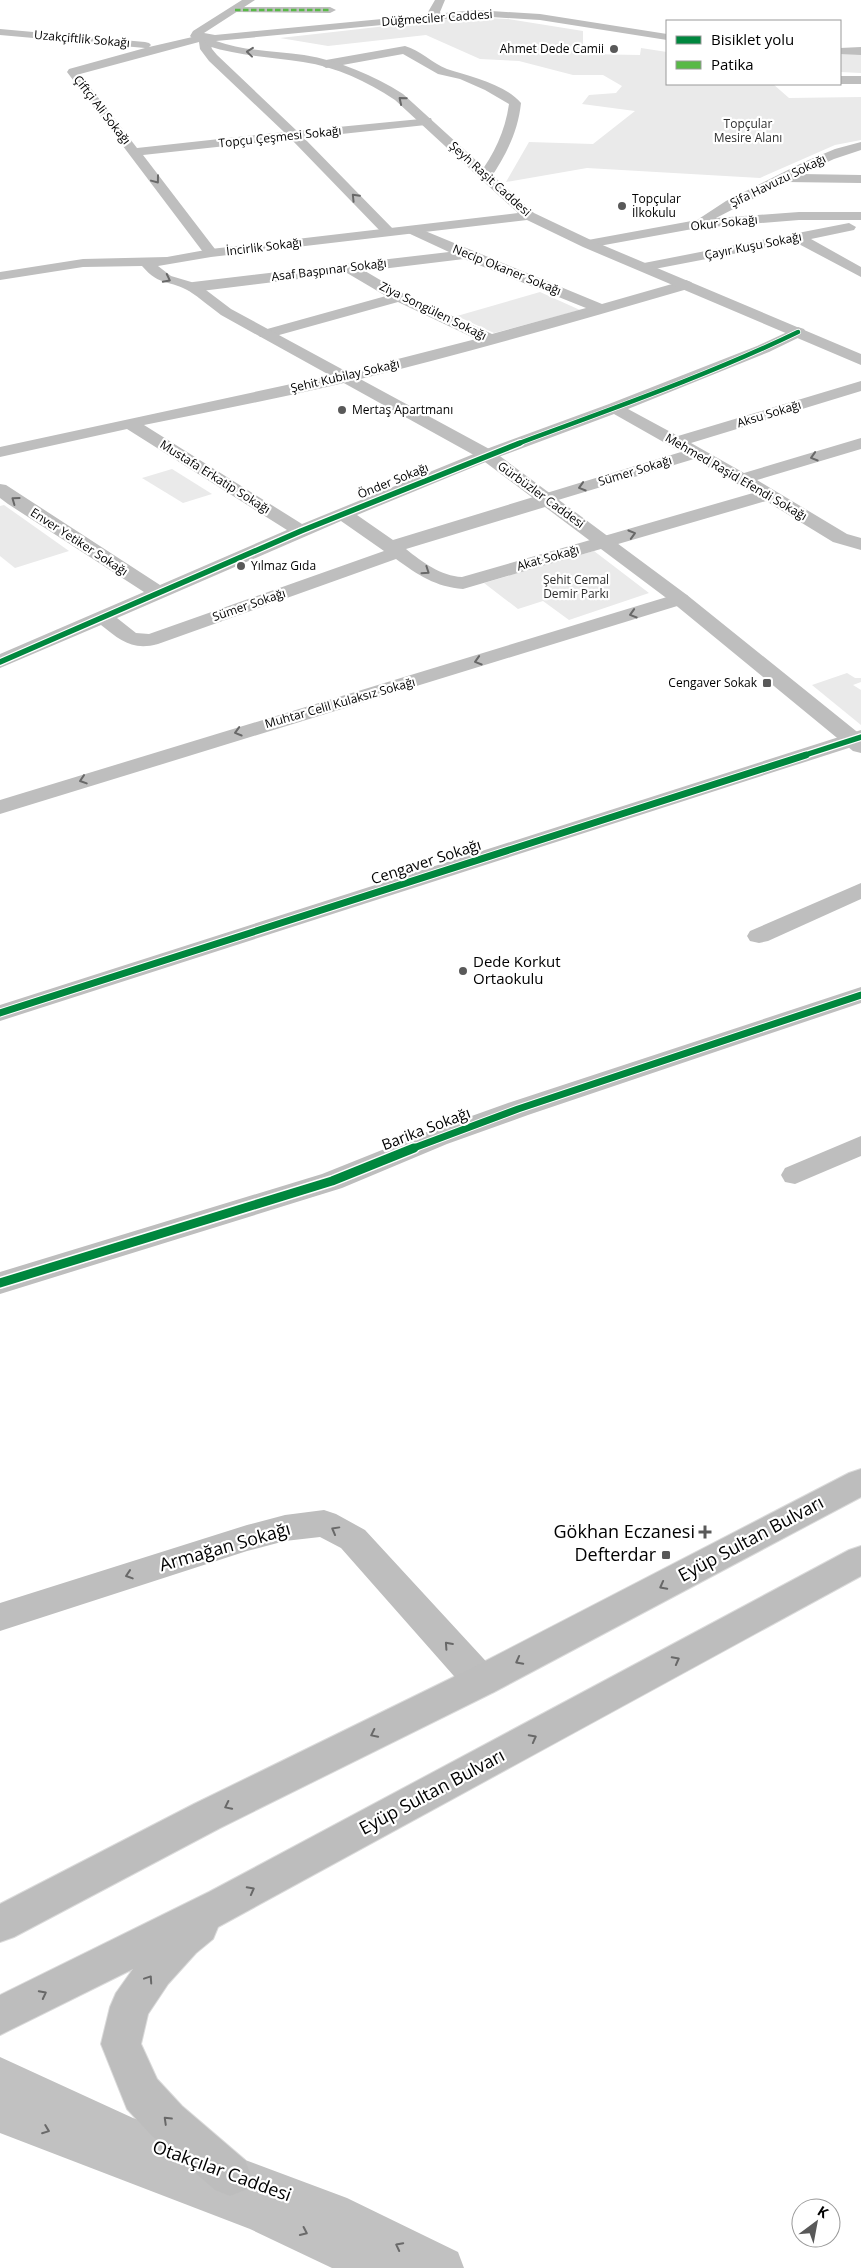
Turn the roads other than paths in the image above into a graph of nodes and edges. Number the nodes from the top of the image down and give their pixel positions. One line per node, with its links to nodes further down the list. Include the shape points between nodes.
1 (250, 0): 3 (street)
2 (440, 0): 5 (street, via 434,12)
3 (235, 10): 4 (street); 6 (street)
4 (330, 10)
5 (436, 16): 8 (street, Düğmeciler Caddesi); 9 (street, Düğmeciler Caddesi, via 476,13 520,15)
6 (223, 18): 8 (street); 8 (street)
7 (0, 32): 10 (street, Uzakçiftlik Sokağı)
8 (212, 35): 10 (street, Çiftçi Ali Sokağı); 13 (street, Şeyh Raşit Caddesi, one-way to 8, via 228,49 217,46); 17 (street, via 206,49)
9 (666, 37)
10 (165, 48): 19 (street, Çiftçi Ali Sokağı, via 72,72)
11 (841, 50): 12 (street)
12 (861, 51)
13 (326, 64): 16 (street, Şeyh Raşit Caddesi, one-way to 13, via 376,82); 20 (street, via 405,50 442,71 464,76 508,97 515,103 512,122 501,152)
14 (841, 80): 15 (street)
15 (861, 80)
16 (426, 121): 17 (street, Topçu Çeşmesi Sokağı); 20 (street, Şeyh Raşit Caddesi)
17 (295, 136): 19 (street, Topçu Çeşmesi Sokağı); 28 (street, one-way to 17)
18 (861, 146): 21 (street, Şifa Havuzu Sokağı, via 832,154)
19 (134, 152): 31 (street, Çiftçi Ali Sokağı, one-way to 31)
20 (485, 176): 23 (street, Şeyh Raşit Caddesi)
21 (784, 178): 22 (street); 25 (street, Şifa Havuzu Sokağı)
22 (861, 180)
23 (529, 216): 27 (street, İncirlik Sokağı); 30 (street, Şeyh Raşit Caddesi)
24 (861, 216): 25 (street, Okur Sokağı, via 799,216)
25 (698, 224): 30 (street, Okur Sokağı)
26 (861, 224): 29 (street, Çayır Kuşu Sokağı)
27 (413, 230): 28 (street, İncirlik Sokağı); 32 (street, Necip Okaner Sokağı)
28 (388, 232): 31 (street, İncirlik Sokağı)
29 (799, 238): 36 (street, Çayır Kuşu Sokağı); 37 (street)
30 (588, 244): 36 (street, Şeyh Raşit Caddesi)
31 (211, 253): 33 (street, İncirlik Sokağı)
32 (466, 254): 35 (street, Asaf Başpınar Sokağı); 42 (street, Necip Okaner Sokağı)
33 (184, 258): 34 (street, İncirlik Sokağı); 40 (street)
34 (147, 262): 38 (street, İncirlik Sokağı, via 83,263); 40 (street, one-way to 40, via 166,279)
35 (348, 267): 40 (street, Asaf Başpınar Sokağı); 41 (street, Ziya Songülen Sokağı)
36 (644, 267): 39 (street, Şeyh Raşit Caddesi)
37 (861, 272)
38 (0, 276)
39 (686, 285): 42 (street, Şehit Kubilay Sokağı); 43 (street, Şeyh Raşit Caddesi)
40 (193, 287): 44 (street, Gürbüzler Caddesi, via 226,312)
41 (399, 298): 44 (street); 45 (street, Ziya Songülen Sokağı)
42 (601, 309): 45 (street, Şehit Kubilay Sokağı)
43 (798, 332): 46 (street, Şeyh Raşit Caddesi); 49 (street, Önder Sokağı)
44 (266, 334): 47 (street, Gürbüzler Caddesi)
45 (492, 340): 47 (street, Şehit Kubilay Sokağı)
46 (861, 360)
47 (346, 377): 50 (street, Şehit Kubilay Sokağı); 55 (street, Gürbüzler Caddesi)
48 (861, 386): 51 (street, Aksu Sokağı)
49 (615, 408): 51 (street, Mehmed Raşid Efendi Sokağı); 55 (street, Önder Sokağı)
50 (130, 423): 53 (street, Şehit Kubilay Sokağı); 61 (street, Mustafa Erkatip Sokağı)
51 (677, 442): 54 (street, Mehmed Raşid Efendi Sokağı)
52 (861, 444): 56 (street, one-way to 56)
53 (0, 452)
54 (696, 453): 56 (street, Mehmed Raşid Efendi Sokağı); 59 (street, Sümer Sokağı, one-way to 59)
55 (487, 455): 59 (street, Gürbüzler Caddesi); 60 (street, Önder Sokağı)
56 (742, 479): 58 (street, Mehmed Raşid Efendi Sokağı)
57 (0, 489): 65 (street, Enver Yetiker Sokağı, one-way to 57)
58 (767, 495): 62 (street, Akat Sokağı, one-way to 58); 63 (street, Mehmed Raşid Efendi Sokağı, via 840,538)
59 (547, 499): 62 (street, Gürbüzler Caddesi); 64 (street, Sümer Sokağı)
60 (343, 514): 61 (street, Önder Sokağı); 64 (street, Akat Sokağı)
61 (301, 531): 65 (street, Önder Sokağı)
62 (605, 542): 64 (street, Akat Sokağı, one-way to 62, via 442,580 463,582); 66 (street, Gürbüzler Caddesi)
63 (860, 544)
64 (395, 550): 67 (street, Sümer Sokağı, via 151,640 131,639)
65 (159, 593): 67 (street, Önder Sokağı)
66 (680, 599): 69 (street, Gürbüzler Caddesi); 70 (street, Muhtar Celil Kulaksız Sokağı, one-way to 70, via 158,756)
67 (104, 618): 68 (street, Önder Sokağı)
68 (0, 662)
69 (858, 741): 74 (street, Cengaver Sokağı)
70 (0, 807)
71 (861, 890): 72 (street)
72 (759, 936)
73 (861, 995): 77 (street, Barika Sokağı, via 518,1109 332,1181)
74 (0, 1013)
75 (861, 1145): 76 (street)
76 (795, 1176)
77 (0, 1282)
78 (861, 1482): 81 (main road, Eyüp Sultan Bulvarı, one-way to 81)
79 (861, 1560): 82 (main road, Eyüp Sultan Bulvarı, one-way to 79)
80 (0, 1617): 81 (street, Armağan Sokağı, one-way to 80, via 353,1539 324,1523 246,1538)
81 (481, 1681): 83 (main road, Eyüp Sultan Bulvarı, one-way to 83, via 207,1816)
82 (223, 1905): 84 (main road, Eyüp Sultan Bulvarı, one-way to 82); 87 (main road, one-way to 82, via 167,2121 142,2094 121,2044 130,2008 154,1971 182,1940)
83 (0, 1924)
84 (0, 2016)
85 (0, 2077): 87 (main road, Otakçılar Caddesi, via 128,2137)
86 (0, 2112): 88 (main road, Otakçılar Caddesi, one-way to 88, via 260,2212)
87 (230, 2175): 89 (main road, Otakçılar Caddesi, one-way to 87, via 332,2212)
88 (380, 2268)
89 (442, 2268)

